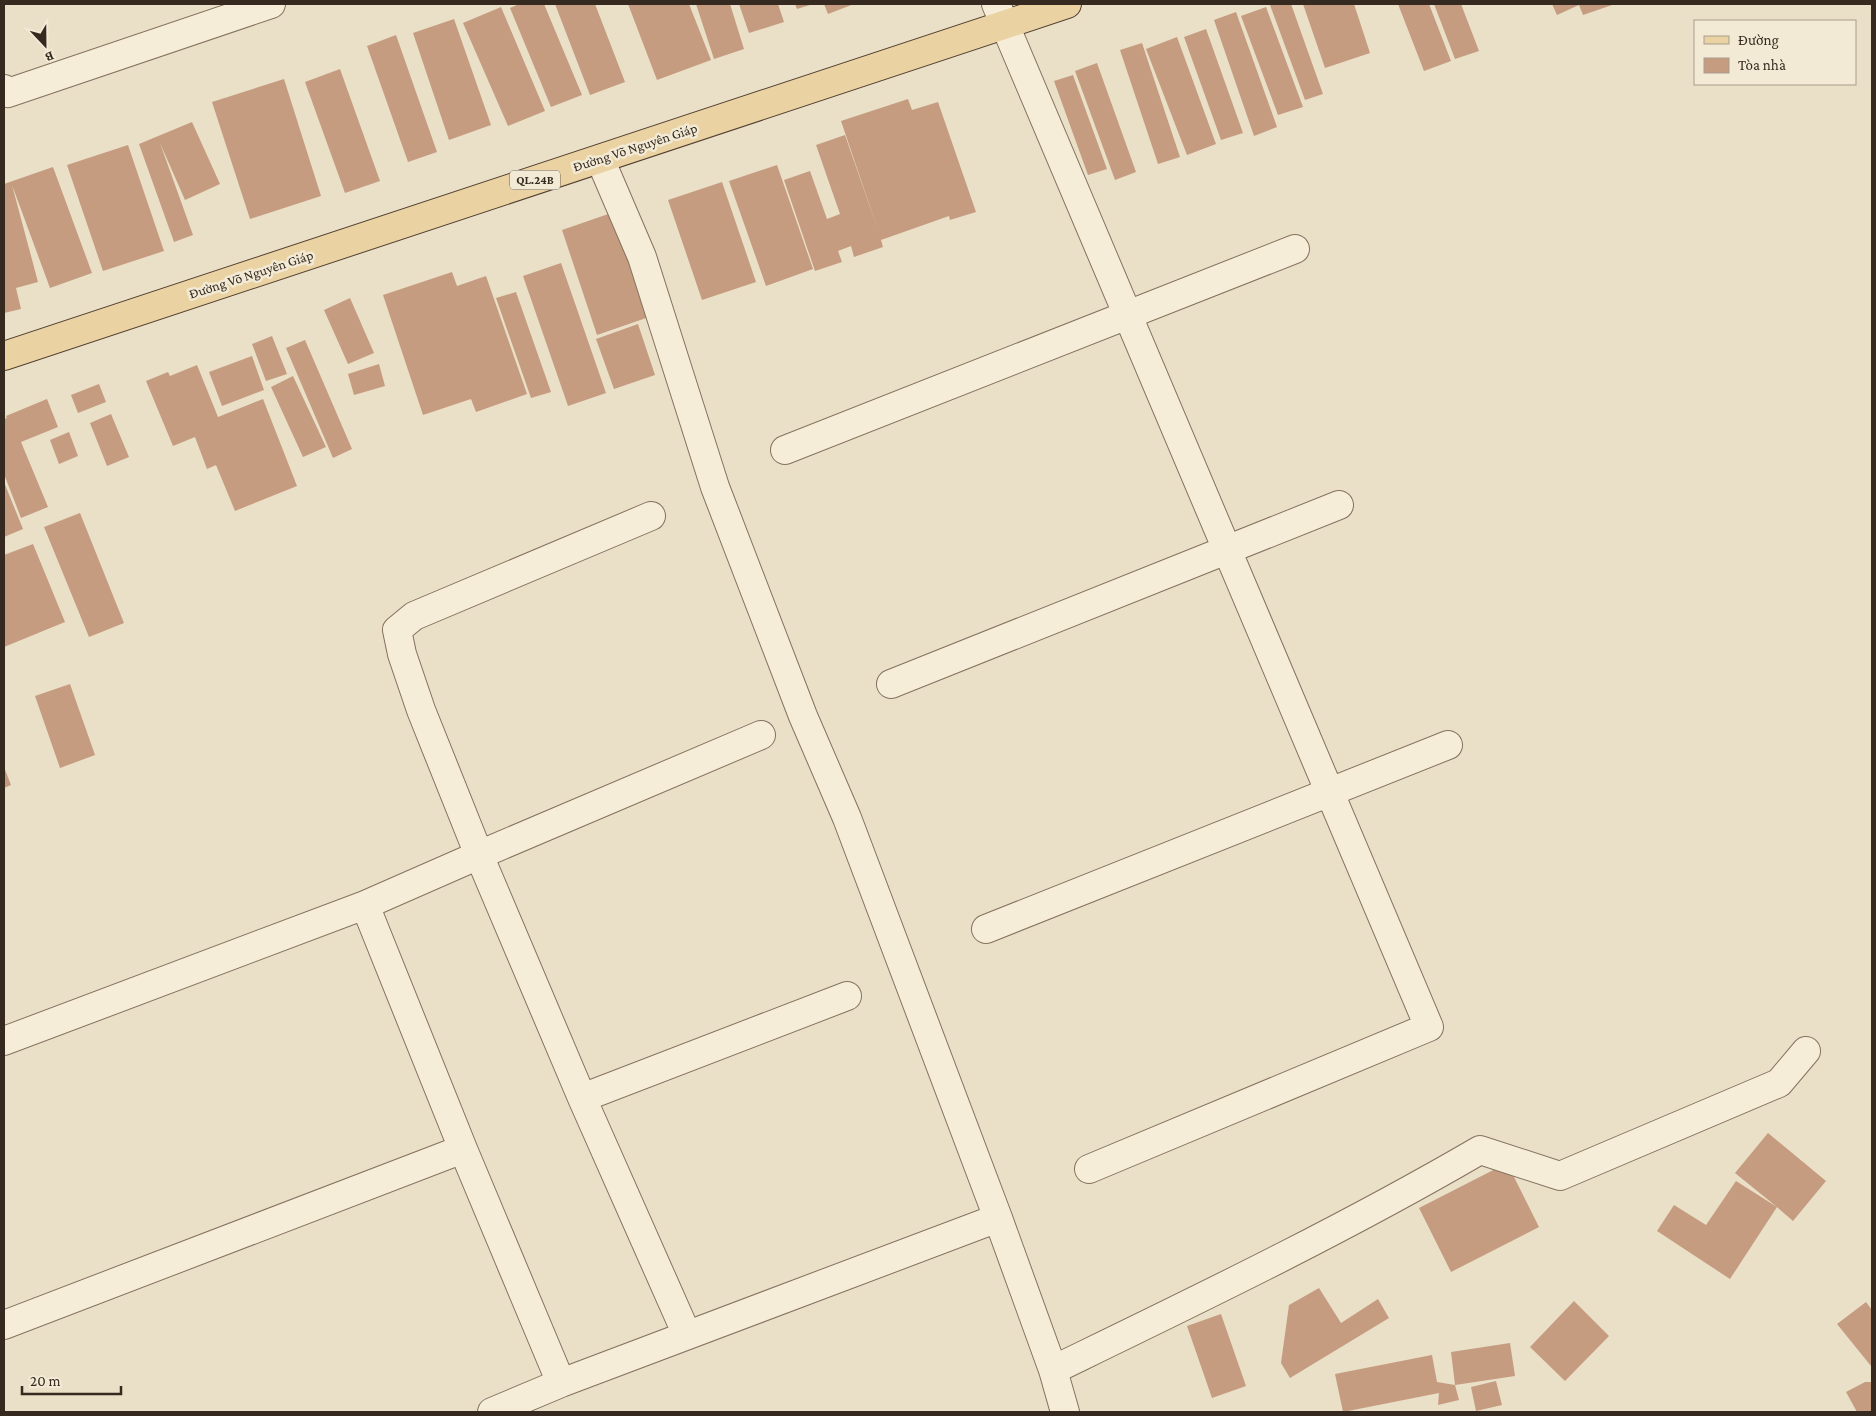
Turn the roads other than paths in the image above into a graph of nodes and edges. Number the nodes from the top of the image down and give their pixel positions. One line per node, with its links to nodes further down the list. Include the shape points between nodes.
1 (271, 4): 4 (street, via 8,93)
2 (1067, 4): 3 (main road, Đường Võ Nguyên Giáp / QL.24B)
3 (1000, 14): 5 (main road, Đường Võ Nguyên Giáp / QL.24B); 7 (street)
4 (4, 89)
5 (600, 158): 8 (main road, Đường Võ Nguyên Giáp / QL.24B); 26 (street, via 642,257 714,486 803,716 847,818)
6 (1295, 249): 7 (street)
7 (1127, 315): 9 (street); 12 (street)
8 (4, 356)
9 (786, 450)
10 (1339, 506): 12 (street)
11 (651, 516): 17 (street, via 414,616 397,630 421,710)
12 (1227, 550): 13 (street); 16 (street)
13 (891, 684)
14 (761, 735): 17 (street)
15 (1448, 744): 16 (street)
16 (1329, 792): 19 (street); 25 (street, via 1429,1027)
17 (479, 855): 18 (street); 23 (street)
18 (365, 905): 21 (street); 24 (street)
19 (986, 929)
20 (847, 996): 23 (street)
21 (4, 1042)
22 (1806, 1051): 29 (street, via 1779,1083 1560,1176 1480,1150 1256,1272)
23 (582, 1098): 28 (street)
24 (463, 1149): 27 (street); 30 (street)
25 (1089, 1169)
26 (998, 1218): 28 (street); 29 (street)
27 (4, 1325)
28 (686, 1335): 30 (street)
29 (1053, 1370): 32 (street)
30 (561, 1383): 31 (street)
31 (492, 1412)
32 (1061, 1412)

